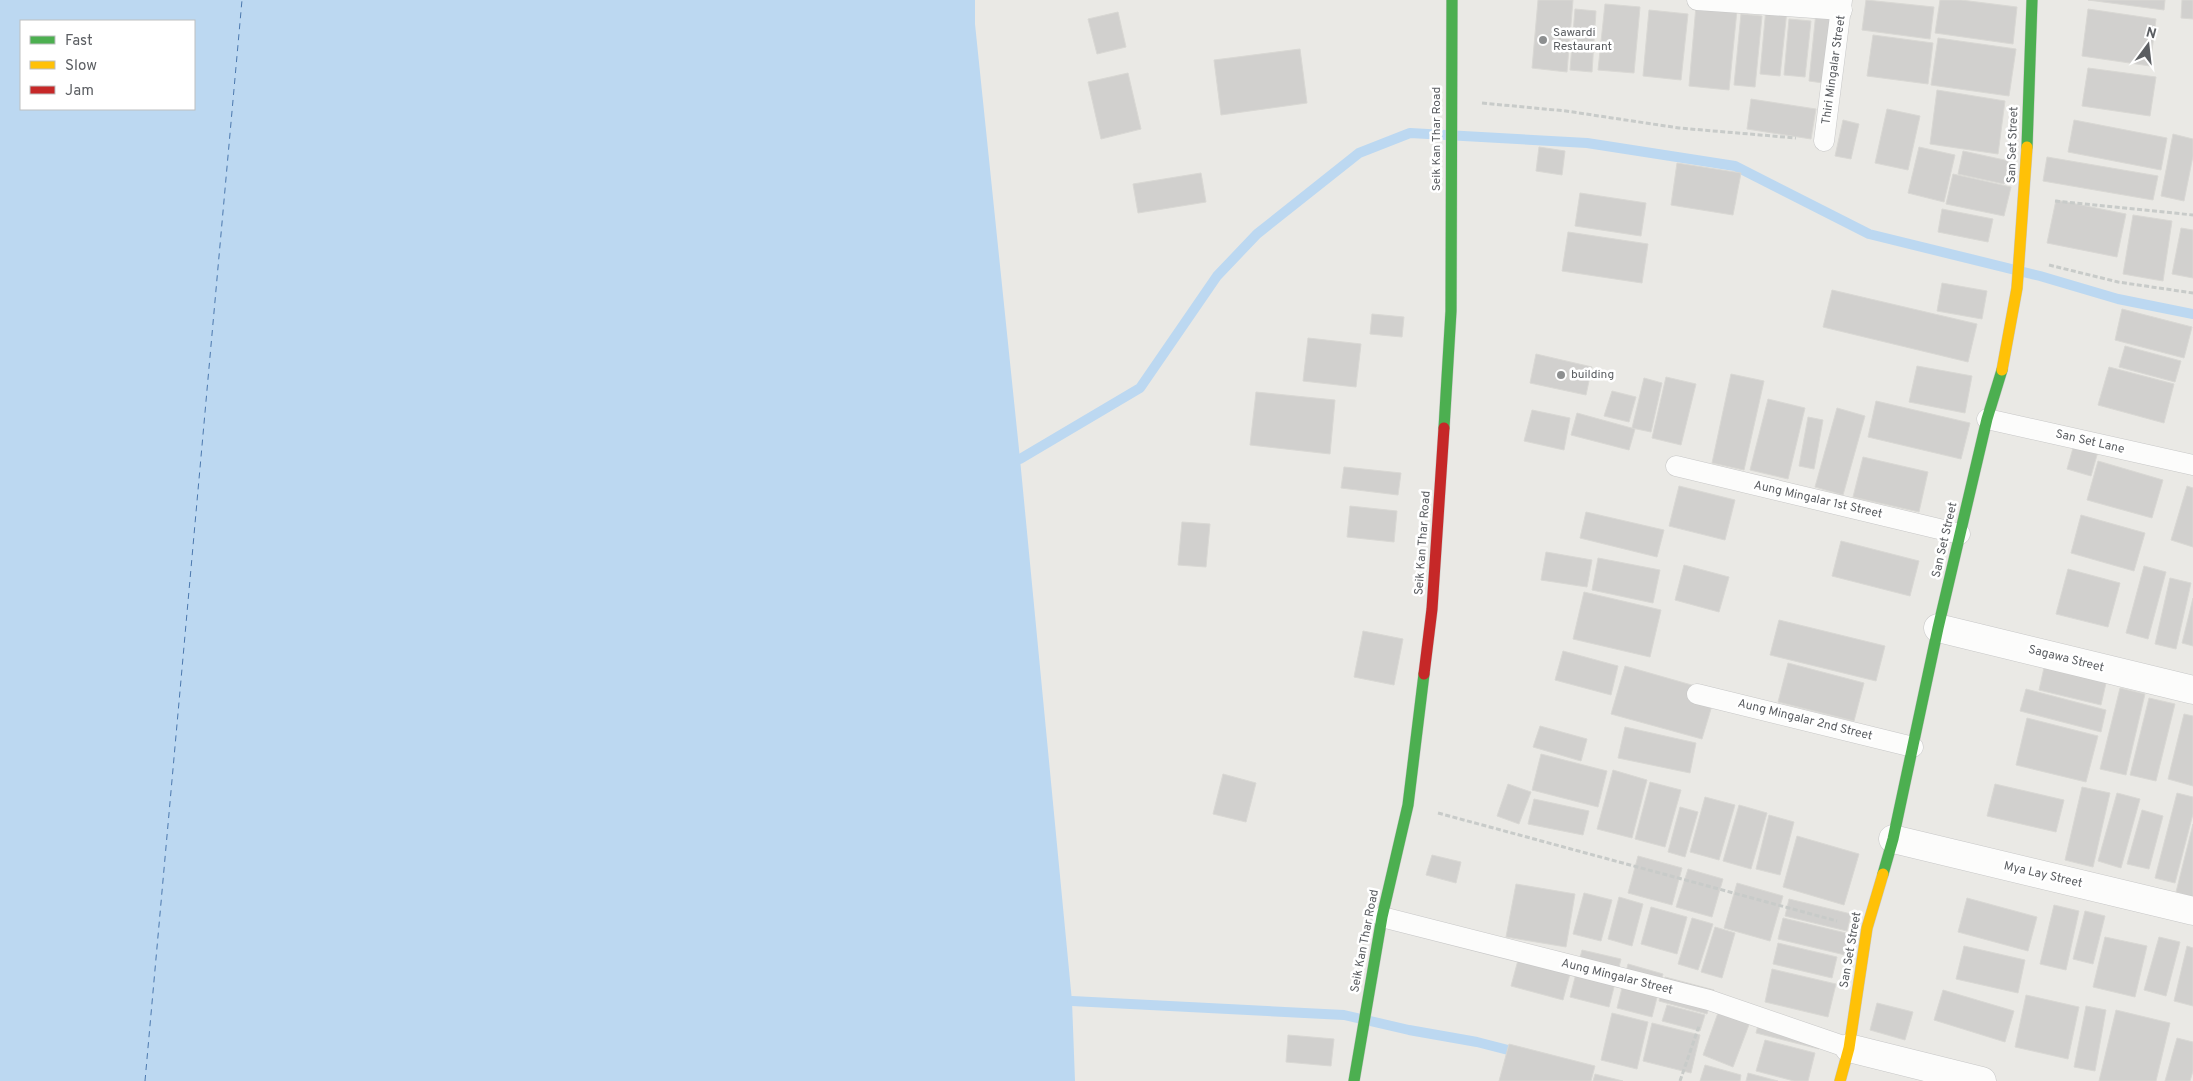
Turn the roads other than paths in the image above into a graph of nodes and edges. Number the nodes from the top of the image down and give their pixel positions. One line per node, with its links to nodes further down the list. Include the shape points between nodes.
1 (1452, 0): 16 (street, Seik Kan Thar Road, via 1449,341 1432,609 1408,805)
2 (1697, 0): 4 (lane)
3 (2032, 0): 6 (street, San Set Street, via 2025,197 2017,288 1999,382)
4 (1842, 5): 5 (lane, Thiri Mingalar Street)
5 (1824, 141)
6 (1987, 419): 8 (lane, San Set Lane); 9 (street, San Set Street)
7 (1676, 466): 9 (lane, Aung Mingalar 1st Street)
8 (2193, 466)
9 (1960, 534): 10 (street, San Set Street)
10 (1938, 628): 11 (street, Sagawa Street); 13 (street, San Set Street)
11 (2193, 690)
12 (1697, 694): 13 (lane, Aung Mingalar 2nd Street)
13 (1913, 747): 14 (street, San Set Street)
14 (1892, 839): 15 (street, Mya Lay Street); 17 (street, San Set Street, via 1867,928)
15 (2193, 911)
16 (1382, 916): 17 (lane, Aung Mingalar Street, via 1709,1000); 18 (street, Seik Kan Thar Road)
17 (1848, 1048): 19 (street, San Set Street); 20 (street)
18 (1354, 1081)
19 (1840, 1081)
20 (1982, 1081)

